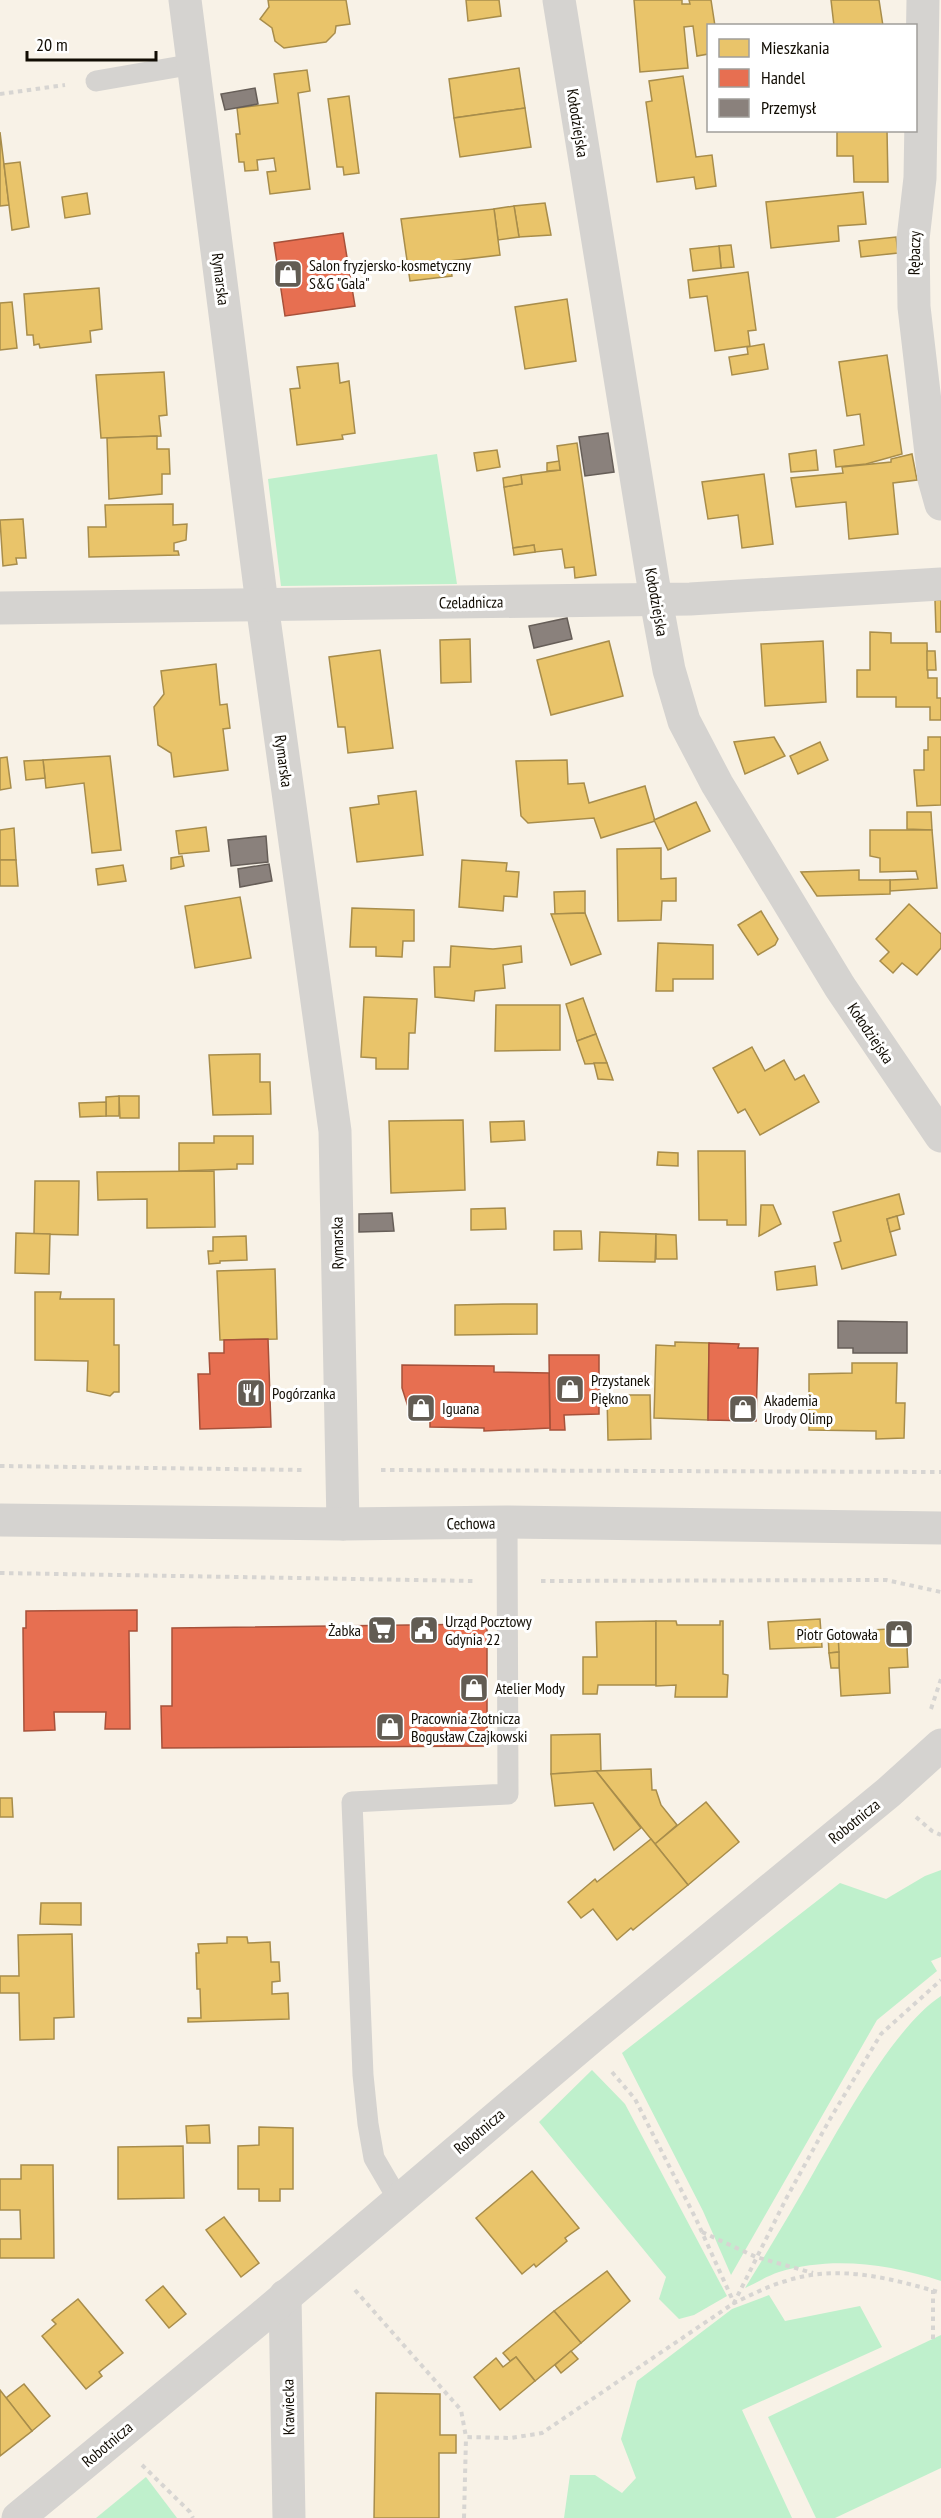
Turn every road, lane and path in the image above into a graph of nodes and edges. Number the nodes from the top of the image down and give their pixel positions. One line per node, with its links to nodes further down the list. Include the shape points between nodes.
1 (185, 0): 4 (street, Rymarska)
2 (559, 0): 10 (street, Kołodziejska)
3 (923, 0): 7 (street, Rębaczy)
4 (194, 64): 5 (lane); 11 (street, Rymarska)
5 (96, 81): 6 (path)
6 (0, 94)
7 (930, 179): 8 (street, Rębaczy, via 913,239 914,307 934,479)
8 (941, 504)
9 (941, 584): 10 (street, Czeladnicza)
10 (656, 600): 11 (street, Czeladnicza); 13 (street, Kołodziejska, via 669,670 684,721 717,784 840,987)
11 (262, 604): 12 (street, Czeladnicza); 15 (street, Rymarska, via 335,1131)
12 (0, 608)
13 (941, 1136)
14 (0, 1466): 15 (path)
15 (342, 1470): 16 (path); 19 (street, Rymarska)
16 (941, 1472)
17 (0, 1520): 19 (street, Cechowa)
18 (507, 1522): 19 (street, Cechowa); 20 (street, Cechowa); 22 (lane)
19 (343, 1524)
20 (941, 1528)
21 (0, 1572): 22 (path)
22 (508, 1581): 23 (path, via 886,1580); 27 (lane, via 508,1794 352,1802 363,2075 374,2158)
23 (941, 1592)
24 (941, 1744): 27 (street, Robotnicza, via 889,1792)
25 (941, 1980): 29 (path, via 882,2034 830,2119)
26 (608, 2068): 28 (path, via 635,2099)
27 (398, 2199): 34 (street, Robotnicza)
28 (702, 2232): 29 (path); 35 (path)
29 (756, 2257): 30 (path); 35 (path)
30 (816, 2274): 32 (path, via 870,2276); 35 (path, via 786,2281)
31 (351, 2286): 37 (path, via 461,2410)
32 (933, 2290): 33 (path); 36 (path)
33 (941, 2293)
34 (285, 2296): 38 (street, Robotnicza); 41 (street, Krawiecka)
35 (734, 2303): 37 (path, via 542,2433 519,2438)
36 (933, 2339)
37 (466, 2437): 42 (path)
38 (108, 2443): 39 (street, Robotnicza); 40 (path, via 130,2461 145,2466)
39 (18, 2518)
40 (193, 2518)
41 (290, 2518)
42 (464, 2518)

